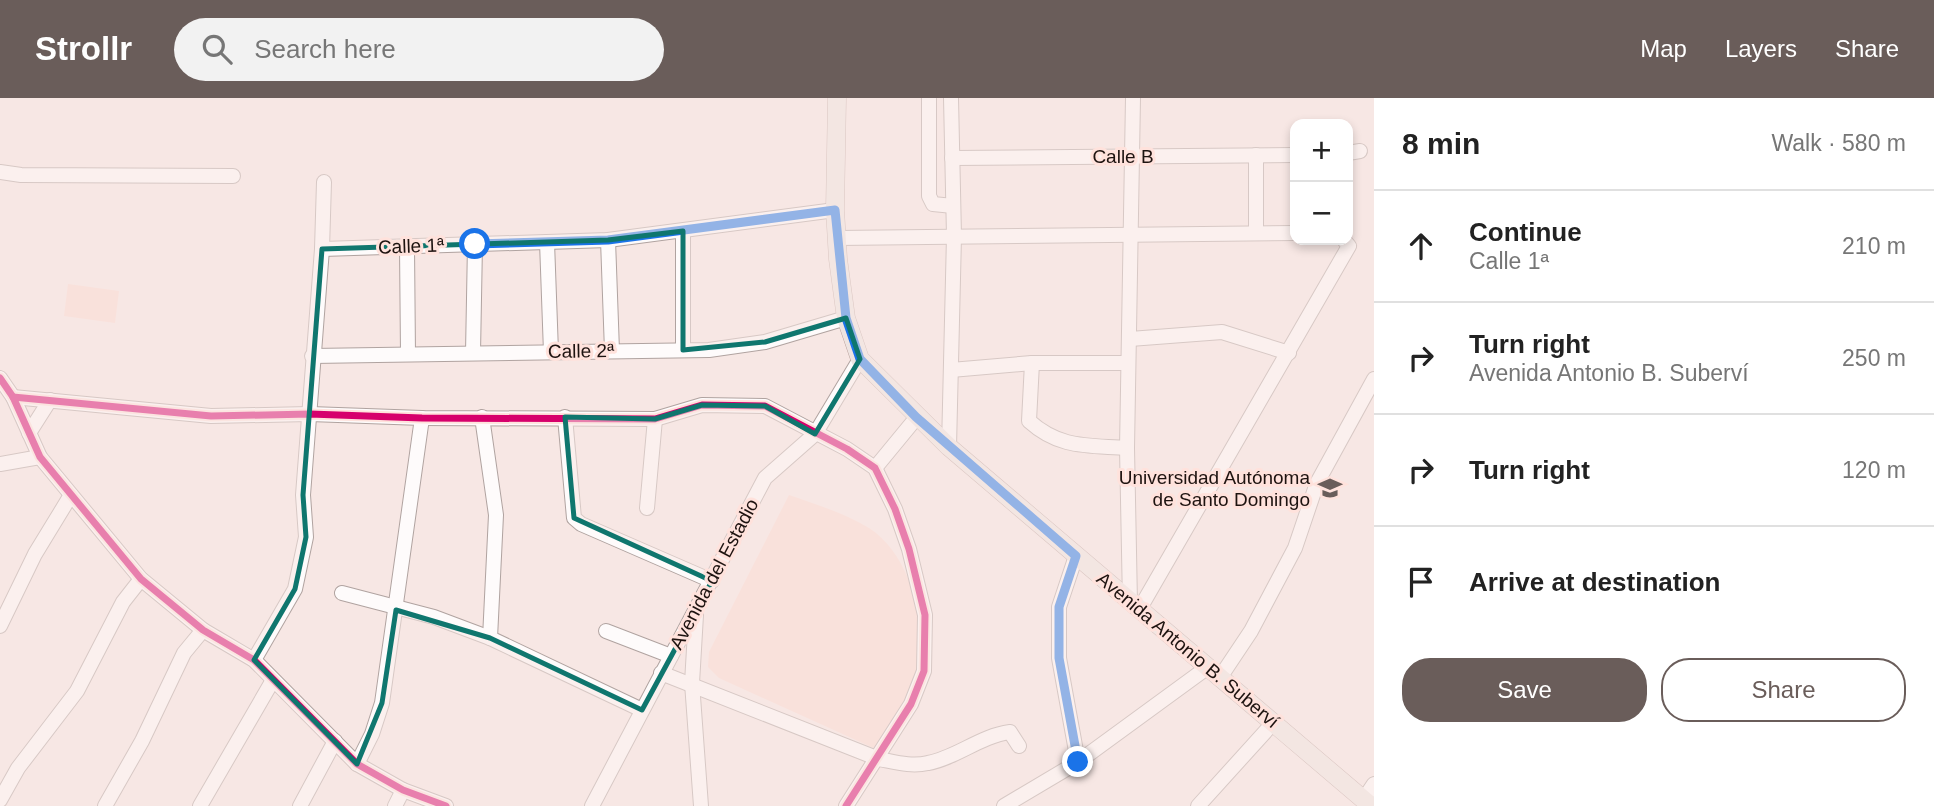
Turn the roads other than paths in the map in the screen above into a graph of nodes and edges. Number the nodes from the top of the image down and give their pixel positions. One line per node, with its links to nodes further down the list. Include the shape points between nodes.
1 (837, 98): 13 (main road, Avenida Antonio B. Suberví)
2 (929, 98): 12 (street, via 929,196 933,204)
3 (951, 98): 8 (street)
4 (1133, 98): 7 (street)
5 (1256, 155): 6 (street, Calle B); 7 (street, Calle B); 15 (street)
6 (1290, 155)
7 (1133, 156): 8 (street, Calle B); 16 (street)
8 (952, 158): 12 (street)
9 (0, 172): 10 (street)
10 (233, 176)
11 (324, 182): 25 (street)
12 (953, 206): 18 (street)
13 (835, 210): 14 (street, Calle 1ª); 19 (main road, Avenida Antonio B. Suberví)
14 (683, 231): 20 (street, Calle 1ª); 28 (street)
15 (1256, 232): 16 (street); 17 (street)
16 (1133, 233): 18 (street); 27 (street)
17 (1290, 233)
18 (954, 236): 19 (street); 38 (street)
19 (837, 238): 26 (main road, Avenida Antonio B. Suberví)
20 (608, 240): 21 (street, Calle 1ª); 29 (street)
21 (547, 242): 22 (street, Calle 1ª); 30 (street)
22 (475, 244): 24 (street, Calle 1ª); 31 (street)
23 (1348, 245): 33 (street)
24 (407, 247): 25 (street, Calle 1ª); 32 (street)
25 (322, 249): 34 (street)
26 (846, 318): 28 (street, Calle 2ª, via 765,342); 35 (main road, Avenida Antonio B. Suberví)
27 (1130, 339): 33 (street, via 1222,332); 37 (street)
28 (683, 350): 29 (street, Calle 2ª)
29 (612, 351): 30 (street, Calle 2ª)
30 (551, 352): 31 (street, Calle 2ª)
31 (473, 353): 32 (street, Calle 2ª)
32 (408, 354): 34 (street, Calle 2ª)
33 (1289, 354): 62 (street)
34 (312, 356): 43 (street)
35 (860, 359): 46 (main road, Avenida Antonio B. Suberví); 50 (street, Avenida del Estadio)
36 (1032, 363): 37 (street); 38 (street); 52 (street, via 1029,421 1047,437)
37 (1128, 363): 52 (street)
38 (951, 370): 51 (street)
39 (0, 378): 41 (street)
40 (1374, 379): 71 (street, via 1317,483 1295,548 1251,631)
41 (13, 397): 42 (street); 49 (street)
42 (50, 400): 43 (street, via 211,416); 49 (street)
43 (310, 414): 47 (street); 70 (street, via 303,495 306,537 298,576)
44 (482, 417): 45 (street); 47 (street); 68 (street, via 496,515)
45 (565, 417): 48 (street); 60 (street, via 574,518)
46 (916, 417): 51 (main road, Avenida Antonio B. Suberví); 55 (street)
47 (422, 418): 63 (street)
48 (655, 419): 50 (street, via 702,405 765,406); 57 (street)
49 (29, 433): 53 (street)
50 (815, 434): 55 (street); 60 (street, Avenida del Estadio, via 765,478)
51 (949, 447): 58 (main road, Avenida Antonio B. Suberví)
52 (1128, 448): 62 (street)
53 (40, 457): 54 (street); 56 (street)
54 (0, 464)
55 (875, 468): 79 (street, via 909,548 925,624 924,671)
56 (71, 495): 59 (street); 65 (street, via 35,554)
57 (647, 508)
58 (1076, 556): 62 (main road, Avenida Antonio B. Suberví); 80 (street, via 1059,607 1059,658)
59 (141, 579): 66 (street); 84 (street, via 123,602 77,691 18,768)
60 (712, 581): 64 (street, Avenida del Estadio)
61 (342, 593): 63 (street)
62 (1135, 607): 71 (main road, Avenida Antonio B. Suberví)
63 (396, 610): 68 (street, via 434,617); 81 (street, via 382,703)
64 (696, 612): 69 (street, Avenida del Estadio); 74 (street)
65 (0, 626)
66 (203, 630): 70 (street); 85 (street, via 184,653)
67 (606, 631): 69 (street)
68 (490, 638): 75 (street)
69 (671, 656): 72 (street, Avenida del Estadio)
70 (254, 660): 73 (street)
71 (1214, 671): 76 (main road, Avenida Antonio B. Suberví); 80 (street)
72 (662, 673): 74 (street); 75 (street, Avenida del Estadio)
73 (274, 680): 77 (street); 86 (street)
74 (692, 683): 79 (street); 91 (street)
75 (642, 710): 90 (street, Avenida del Estadio)
76 (1274, 722): 83 (main road, Avenida Antonio B. Suberví); 94 (street)
77 (335, 741): 81 (street); 87 (street)
78 (1018, 746): 79 (street, via 1010,732 992,735 929,763 906,765)
79 (879, 759): 92 (street)
80 (1078, 762): 93 (street)
81 (358, 764): 82 (street)
82 (403, 790): 88 (street); 89 (street)
83 (1370, 796)
84 (0, 800)
85 (105, 806)
86 (201, 806)
87 (300, 806)
88 (395, 806)
89 (446, 806)
90 (592, 806)
91 (701, 806)
92 (846, 806)
93 (1004, 806)
94 (1198, 806)

